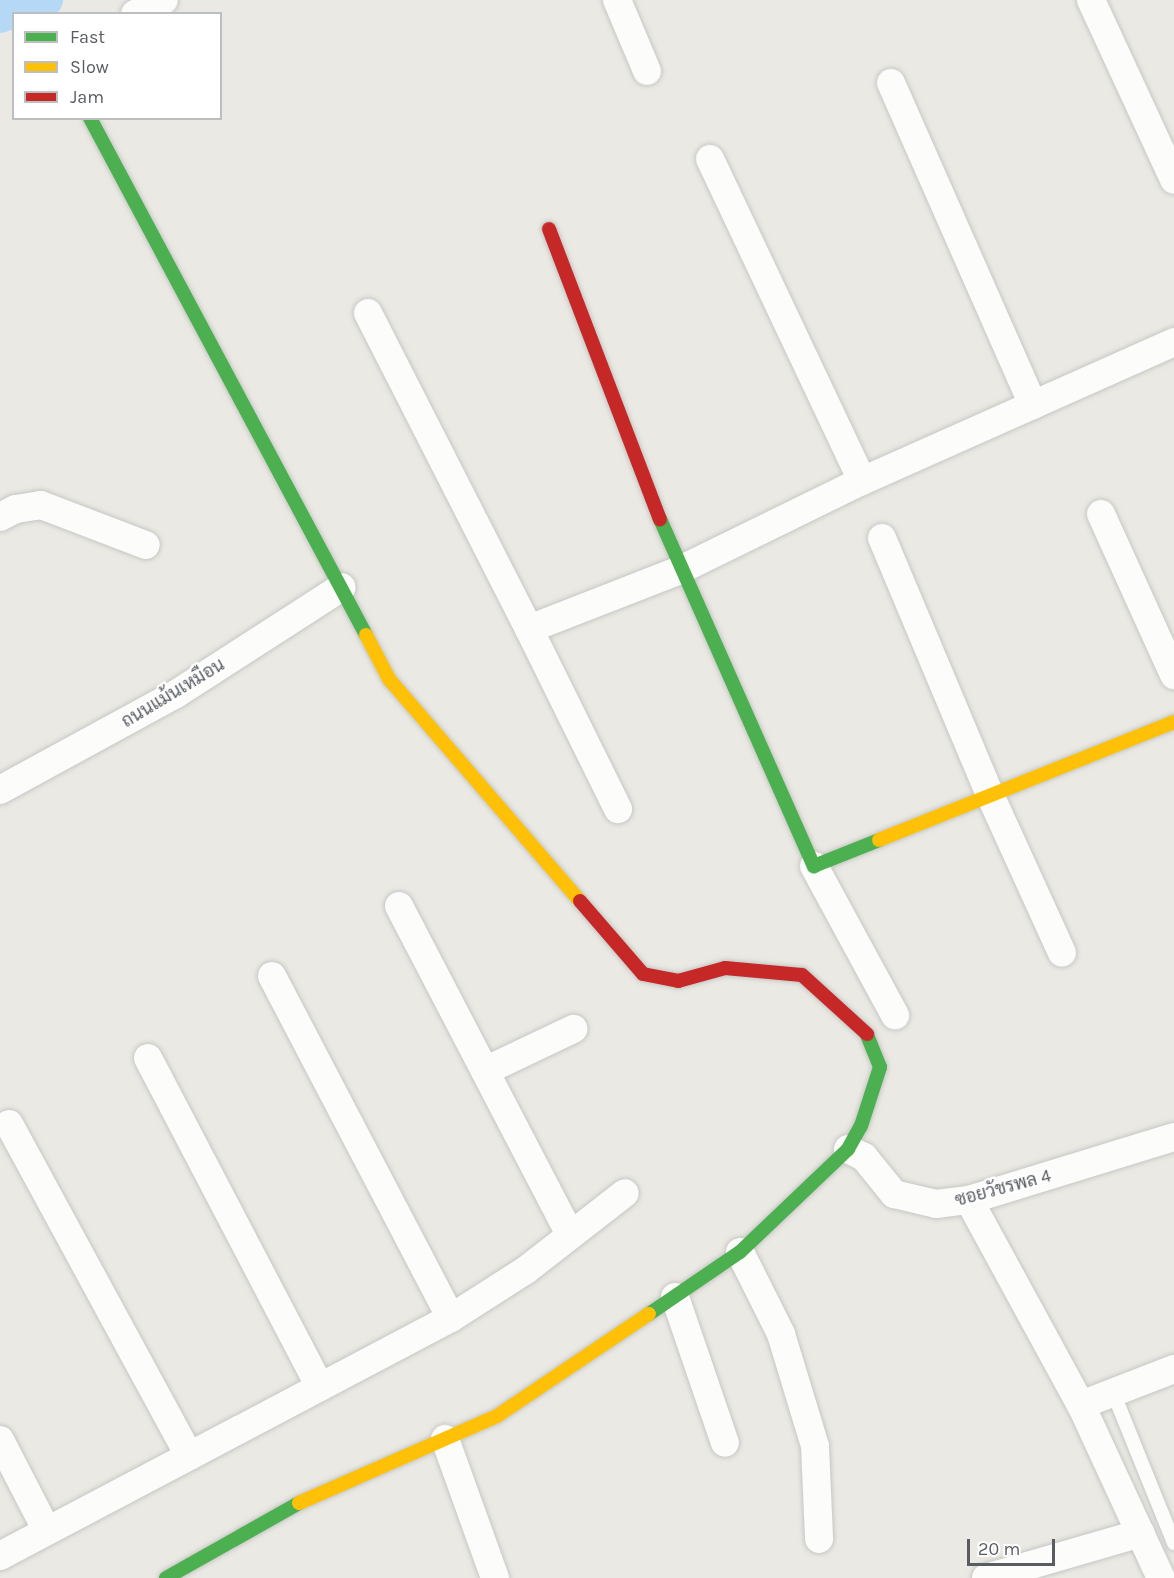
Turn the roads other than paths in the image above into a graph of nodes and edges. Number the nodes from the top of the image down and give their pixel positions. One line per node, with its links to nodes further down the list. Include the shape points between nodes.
1 (164, 0): 4 (street)
2 (617, 0): 5 (street)
3 (1091, 0): 9 (street)
4 (139, 12)
5 (648, 70)
6 (891, 83): 13 (street)
7 (91, 120): 20 (street)
8 (711, 159): 14 (street)
9 (1174, 180)
10 (549, 229): 19 (street)
11 (368, 313): 21 (street)
12 (1174, 342): 13 (street)
13 (1033, 405): 14 (street)
14 (862, 481): 19 (street)
15 (1101, 514): 22 (street)
16 (0, 517): 18 (street, via 16,509 41,505)
17 (882, 538): 25 (street)
18 (146, 544)
19 (680, 570): 21 (street); 27 (street)
20 (342, 587): 24 (street, ถนนแม้นเหมือน, via 176,694); 37 (street, via 389,680 644,974 678,981 725,968 802,975 869,1036 880,1067 861,1126)
21 (529, 629): 26 (street)
22 (1174, 675)
23 (1174, 722): 25 (street)
24 (0, 790)
25 (991, 797): 27 (street); 29 (street)
26 (618, 809)
27 (814, 866): 31 (street)
28 (399, 906): 34 (street)
29 (1062, 953)
30 (272, 976): 43 (street)
31 (895, 1016)
32 (573, 1029): 34 (street)
33 (148, 1058): 45 (street)
34 (485, 1071): 40 (street)
35 (9, 1124): 51 (street)
36 (1174, 1137): 39 (street, ซอยวัชรพล 4)
37 (848, 1149): 39 (street, ซอยวัชรพล 4, via 864,1157 894,1194 936,1204); 41 (street)
38 (625, 1192): 40 (street)
39 (969, 1200): 47 (street)
40 (570, 1235): 43 (street, via 526,1270)
41 (741, 1252): 42 (street); 54 (street, via 781,1334 815,1446)
42 (675, 1297): 48 (street, via 497,1416); 50 (street)
43 (451, 1318): 45 (street)
44 (1174, 1369): 46 (street)
45 (320, 1387): 51 (street)
46 (1113, 1392): 47 (street); 55 (lane)
47 (1081, 1405): 53 (street)
48 (445, 1439): 57 (street, via 284,1509); 58 (street)
49 (0, 1440): 52 (street)
50 (725, 1443)
51 (189, 1456): 52 (street)
52 (47, 1531): 56 (street)
53 (1141, 1533): 59 (street); 60 (street)
54 (819, 1539)
55 (1174, 1543)
56 (0, 1556)
57 (166, 1578)
58 (495, 1578)
59 (986, 1578)
60 (1161, 1578)

